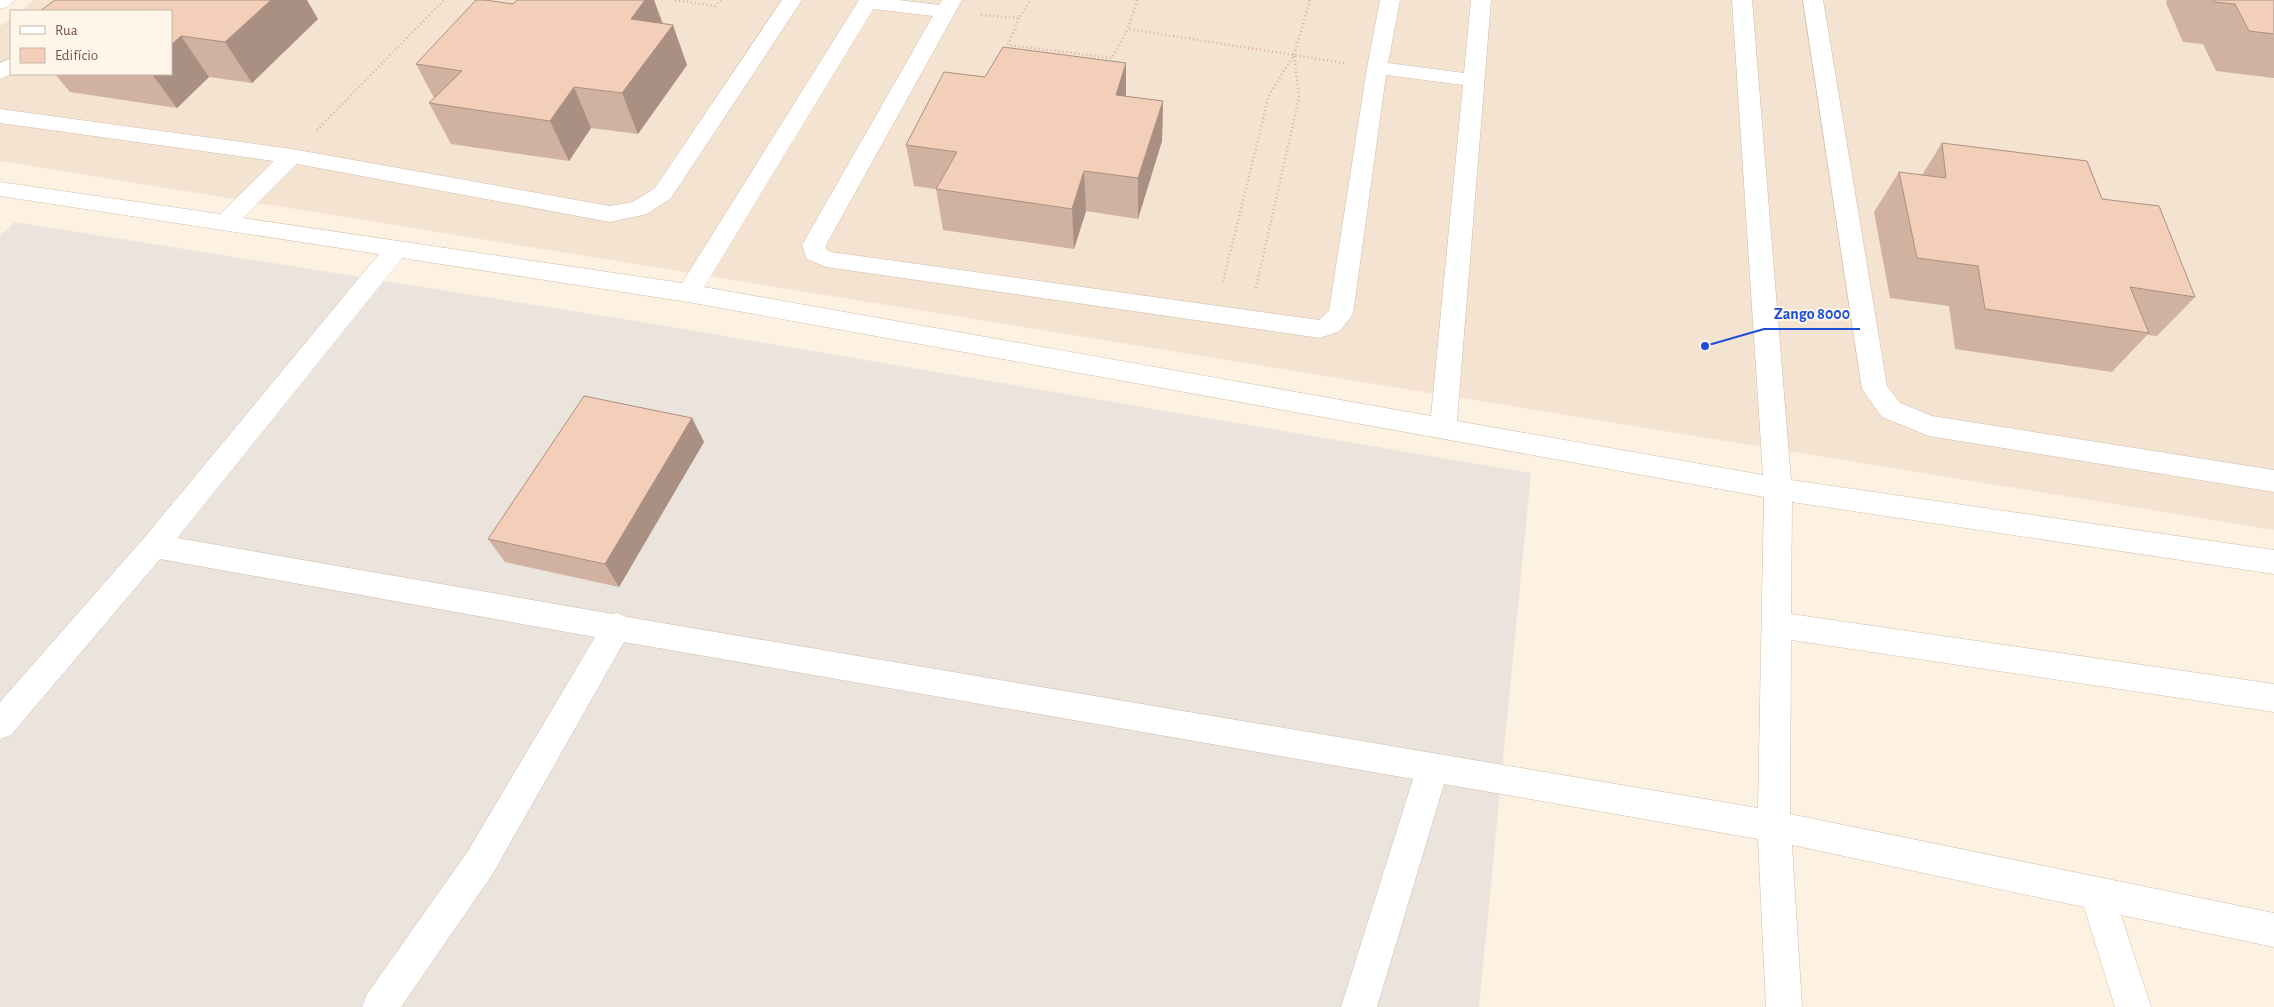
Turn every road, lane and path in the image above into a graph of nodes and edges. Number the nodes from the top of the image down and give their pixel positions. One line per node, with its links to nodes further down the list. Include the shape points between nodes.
1 (5, 0): 14 (street)
2 (444, 0): 24 (path)
3 (675, 0): 4 (path, via 715,6)
4 (721, 0)
5 (792, 0): 24 (street, via 663,193 640,209 610,214)
6 (1031, 0): 16 (path)
7 (1137, 0): 17 (path)
8 (1310, 0): 18 (path)
9 (1390, 0): 20 (street)
10 (1481, 0): 22 (street)
11 (1742, 0): 33 (street)
12 (1813, 0): 32 (street, via 1875,389 1891,410 1930,426)
13 (868, 1): 15 (street); 28 (street)
14 (0, 3)
15 (949, 6): 16 (path); 29 (street, via 814,245 815,253 826,259)
16 (1019, 18): 17 (path, via 1008,45 1112,58)
17 (1128, 29): 18 (path)
18 (1294, 55): 20 (path); 29 (path, via 1269,95); 30 (path, via 1300,97)
19 (10, 65): 21 (street)
20 (1377, 68): 22 (street); 30 (street, via 1341,314 1331,326 1320,328)
21 (0, 73)
22 (1474, 80): 31 (street)
23 (0, 116): 24 (street)
24 (292, 156): 26 (street)
25 (0, 189): 26 (street)
26 (225, 223): 27 (street)
27 (396, 249): 28 (street); 34 (street)
28 (688, 293): 31 (street)
29 (1214, 315): 30 (street)
30 (1248, 320)
31 (1443, 429): 33 (street)
32 (2274, 481)
33 (1778, 488): 35 (street); 36 (street)
34 (154, 546): 37 (street); 39 (street)
35 (2274, 562)
36 (1776, 625): 38 (street); 41 (street)
37 (617, 626): 40 (street); 44 (street, via 480,863)
38 (2274, 698)
39 (0, 725)
40 (1433, 767): 41 (street); 45 (street)
41 (1774, 826): 42 (street); 46 (street)
42 (2097, 893): 43 (street); 47 (street)
43 (2274, 930)
44 (380, 1007)
45 (1359, 1007)
46 (1784, 1007)
47 (2133, 1007)

